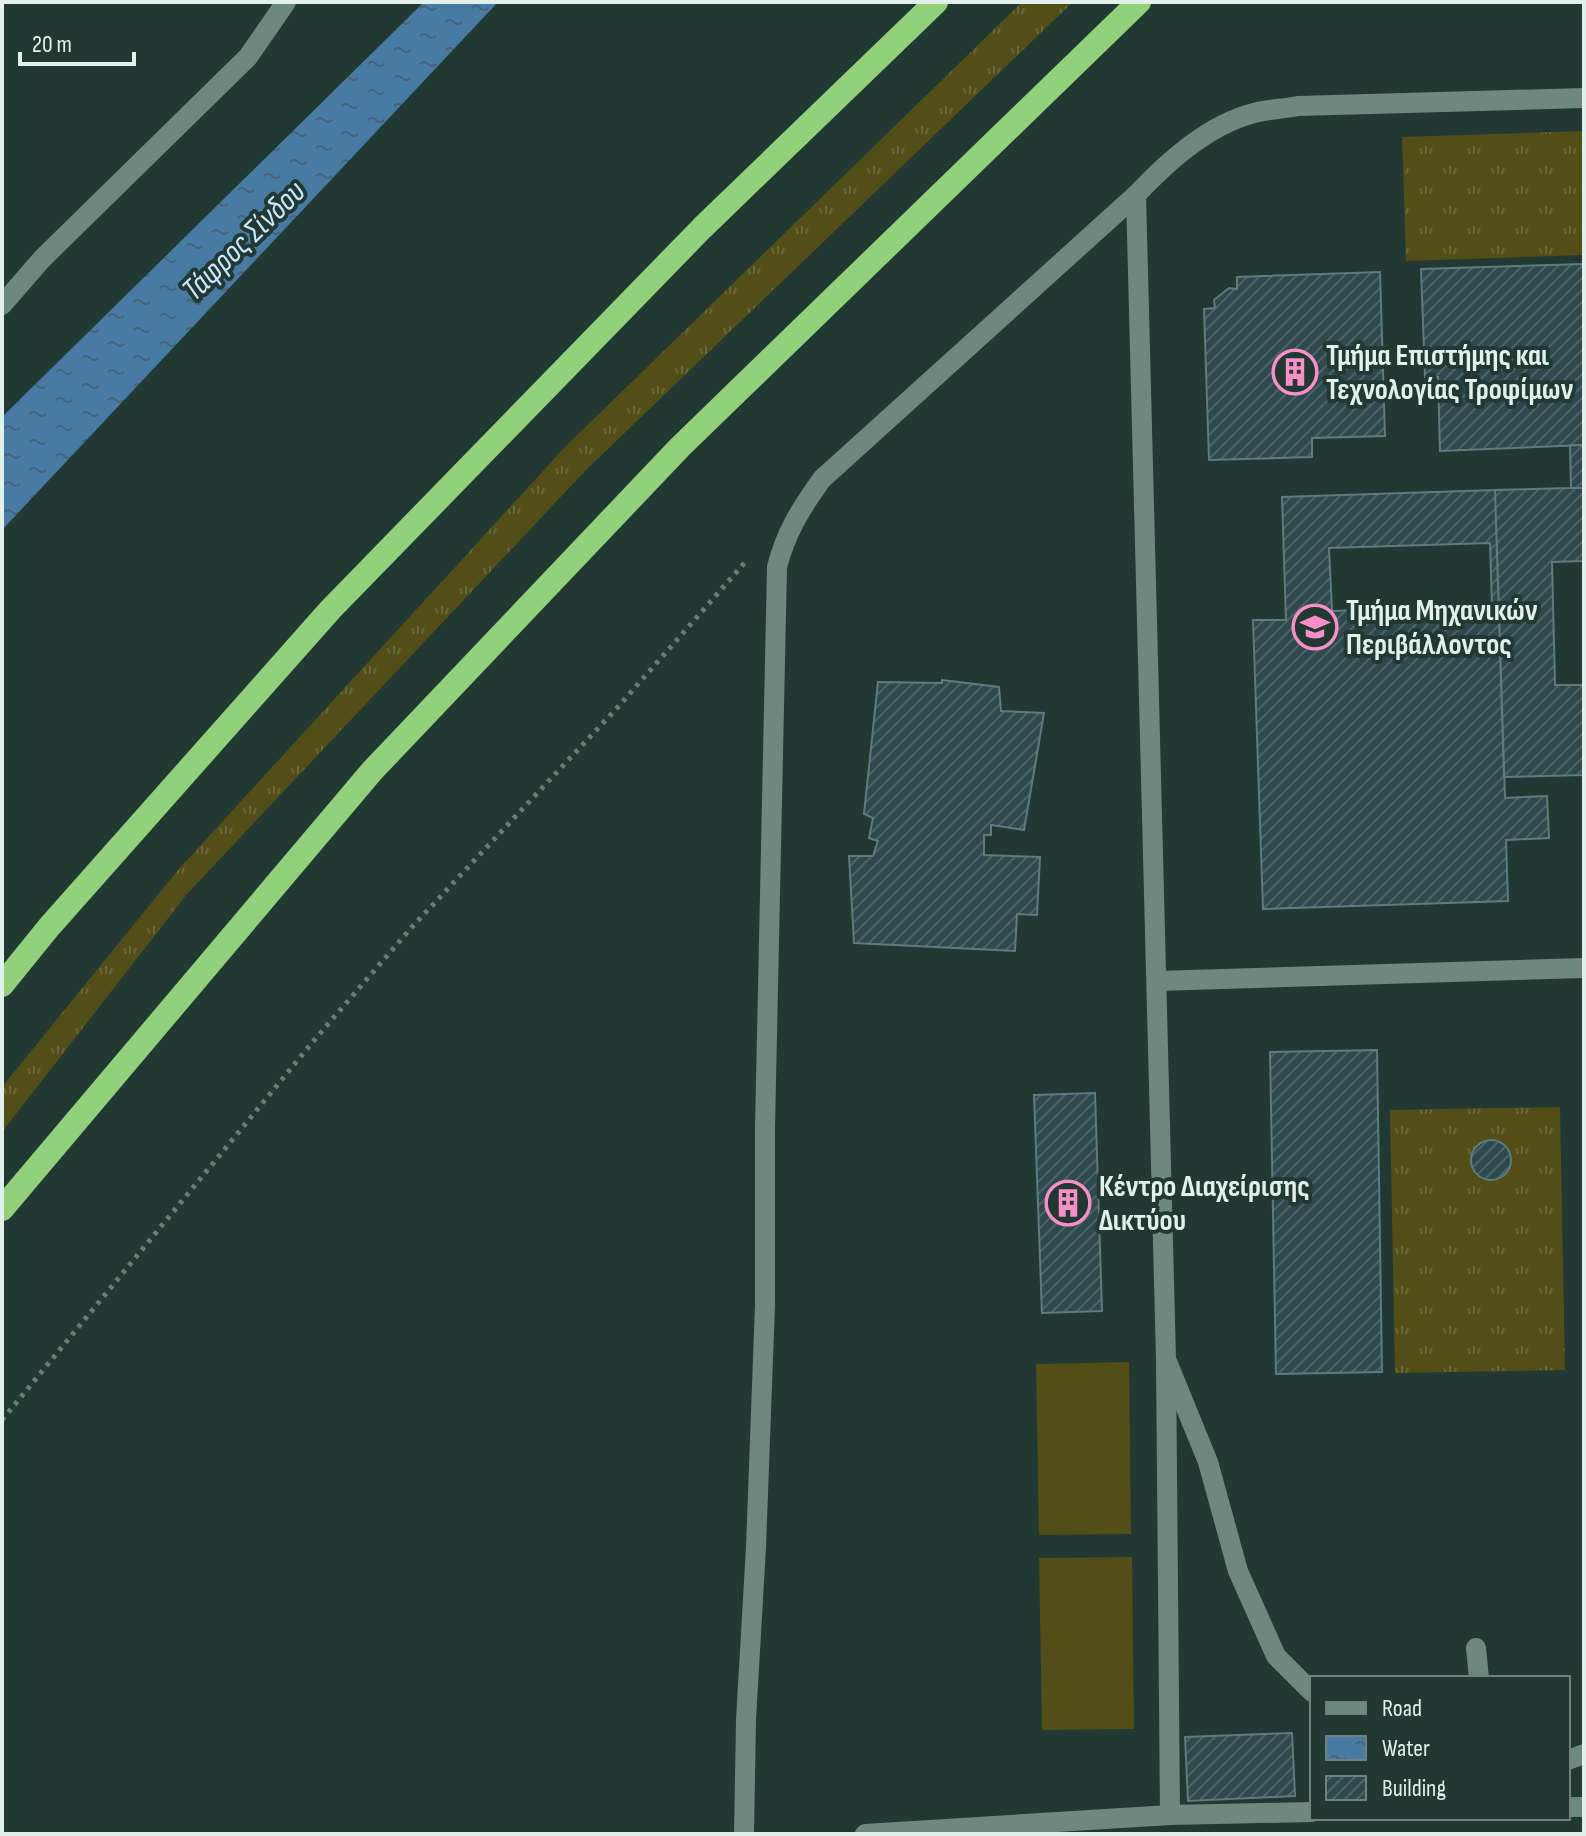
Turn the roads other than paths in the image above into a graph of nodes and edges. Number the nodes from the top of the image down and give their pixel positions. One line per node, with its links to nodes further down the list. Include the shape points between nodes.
1 (286, 2): 6 (street, via 248,57)
2 (936, 2): 9 (highway, via 702,228 330,610)
3 (1139, 2): 10 (highway, via 680,447 372,771)
4 (1584, 98): 5 (street, via 1298,106 1254,113 1223,124 1197,142)
5 (1136, 195): 8 (street); 17 (street, via 822,479 784,538 777,567 765,1305)
6 (2, 305)
7 (1584, 968): 8 (street)
8 (1157, 981): 11 (street)
9 (2, 985)
10 (2, 1209)
11 (1166, 1359): 14 (street, via 1208,1462 1238,1571 1276,1656); 16 (street)
12 (1476, 1648): 13 (street)
13 (1479, 1676)
14 (1310, 1690)
15 (1310, 1812): 16 (street)
16 (1170, 1815): 18 (street)
17 (744, 1834)
18 (865, 1834)

